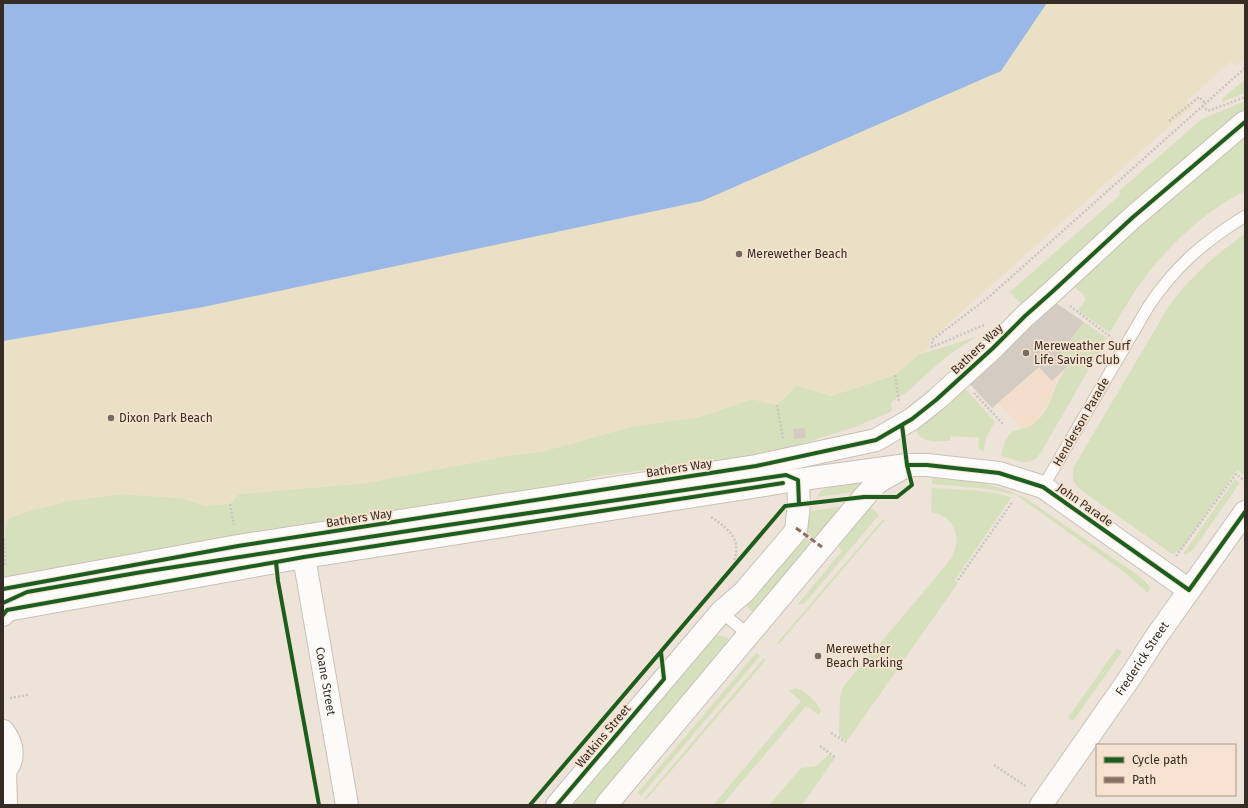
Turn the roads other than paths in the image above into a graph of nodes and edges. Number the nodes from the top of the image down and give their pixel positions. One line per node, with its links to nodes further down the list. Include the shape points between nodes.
1 (1245, 122): 8 (street, Bathers Way, via 1132,218 936,400 912,419 876,440 756,466 238,546)
2 (1245, 216): 5 (lane, Henderson Parade, via 1208,240 1164,284 1148,307)
3 (907, 465): 4 (street, John Parade); 5 (street, John Parade, via 999,473); 12 (street, via 878,482 864,497)
4 (798, 480): 7 (street, John Parade); 10 (street, Watkins Street, via 796,531 744,592)
5 (1043, 488): 9 (street, John Parade)
6 (1245, 512): 9 (street, Frederick Street)
7 (304, 557): 11 (street, John Parade, via 7,610); 17 (street, Coane Street)
8 (3, 589)
9 (1189, 590): 15 (street, Frederick Street)
10 (721, 612): 12 (lane); 18 (street, Watkins Street)
11 (3, 615)
12 (749, 635): 19 (street)
13 (3, 731): 14 (street, via 11,744 12,753)
14 (4, 771): 16 (street)
15 (1043, 802)
16 (6, 805)
17 (347, 805)
18 (557, 805)
19 (606, 805)

